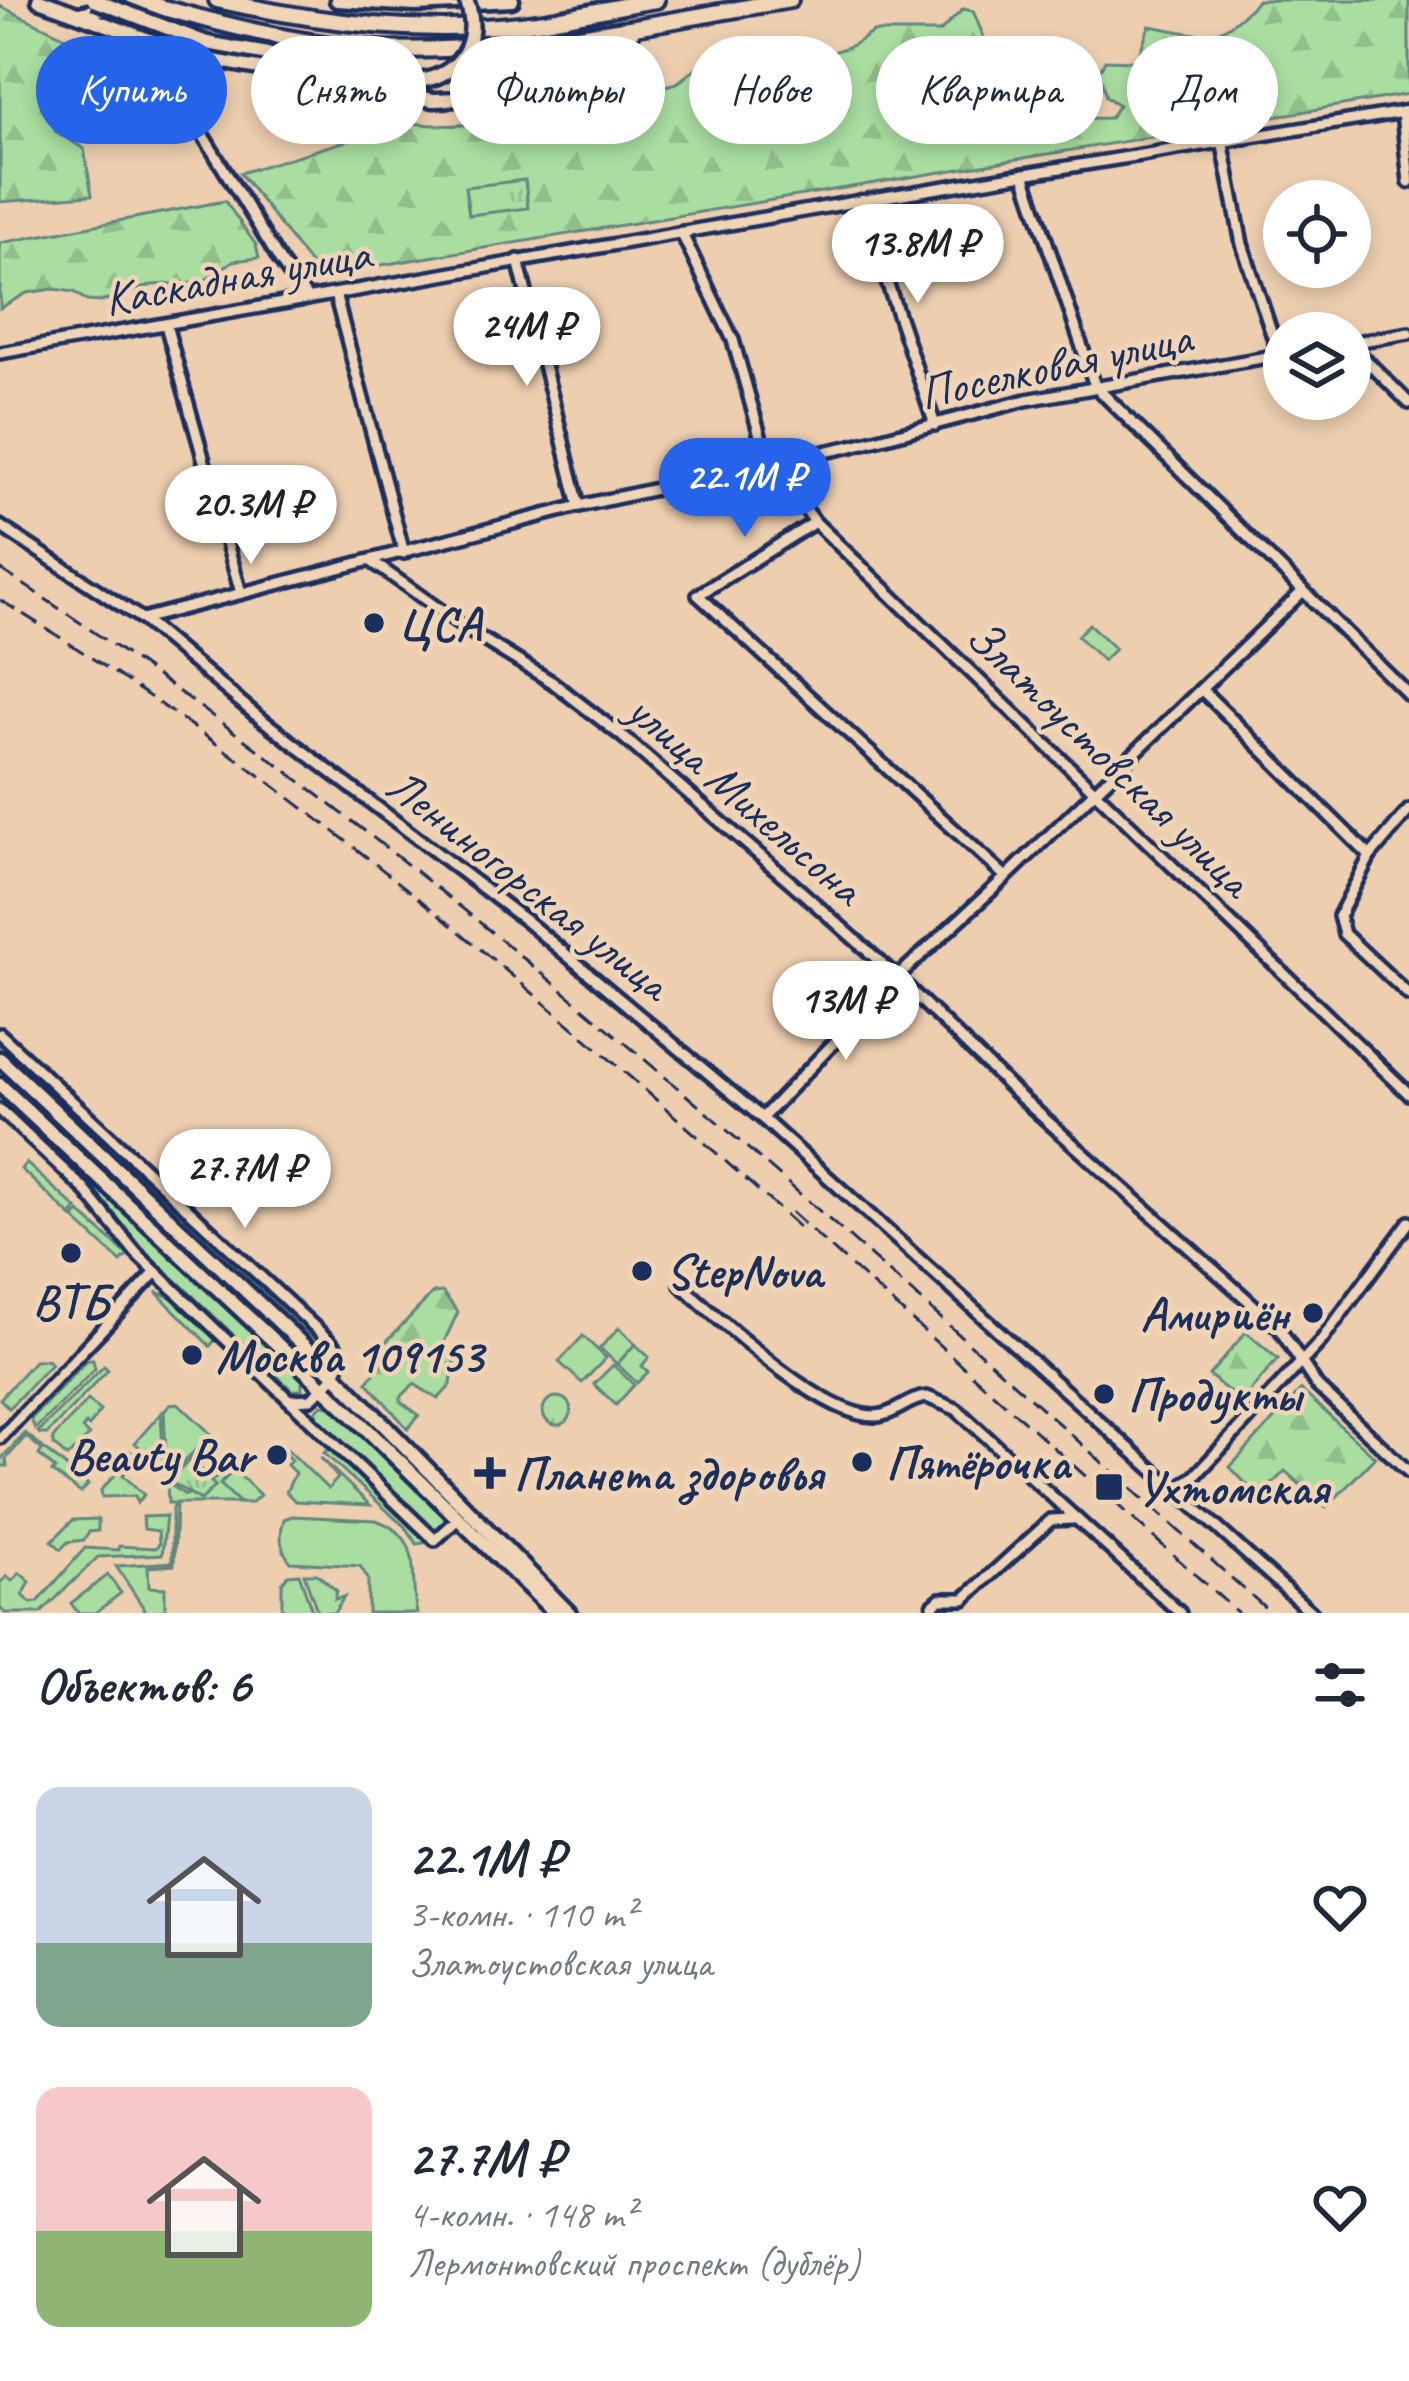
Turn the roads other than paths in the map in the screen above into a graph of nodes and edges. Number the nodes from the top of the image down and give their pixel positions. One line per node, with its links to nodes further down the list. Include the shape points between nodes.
1 (39, 0): 11 (main road)
2 (94, 0): 7 (main road, bridge, via 206,43 416,80 442,75 464,55 473,30)
3 (116, 0): 11 (main road, via 93,14)
4 (134, 0): 12 (highway, via 318,43 436,50 538,43)
5 (217, 0): 9 (highway, via 327,21 456,28)
6 (337, 0): 8 (main road)
7 (466, 0)
8 (512, 0)
9 (656, 0)
10 (790, 0): 12 (highway)
11 (72, 14): 13 (main road)
12 (669, 19): 16 (main road, via 473,98 412,98)
13 (121, 33): 14 (street); 16 (main road)
14 (126, 36)
15 (227, 65): 16 (street)
16 (234, 65)
17 (1406, 111): 18 (street, Каскадная улица); 23 (street)
18 (1278, 131)
19 (211, 144): 28 (street)
20 (1199, 144): 22 (street, Каскадная улица)
21 (1223, 144): 29 (street)
22 (1024, 174): 24 (street, Каскадная улица); 36 (street)
23 (1409, 182)
24 (860, 201): 25 (street, Каскадная улица); 38 (street)
25 (681, 232): 26 (street, Каскадная улица); 39 (street, Златоустовская улица, via 733,340)
26 (518, 260): 27 (street, Каскадная улица); 40 (street)
27 (335, 294): 28 (street, Каскадная улица); 43 (street)
28 (308, 298): 30 (street, Каскадная улица)
29 (1267, 312)
30 (166, 325): 33 (street, Каскадная улица); 45 (street)
31 (1409, 333): 32 (street)
32 (1371, 340)
33 (0, 353)
34 (1263, 358): 36 (street, Поселковая улица)
35 (1371, 365): 37 (street)
36 (1095, 386): 38 (street, Поселковая улица); 46 (street)
37 (1409, 403)
38 (934, 425): 39 (street, Поселковая улица)
39 (771, 464): 40 (street, Поселковая улица); 41 (street, Златоустовская улица)
40 (579, 506): 43 (street, Поселковая улица)
41 (814, 522): 50 (street, Златоустовская улица); 53 (street, via 698,595)
42 (0, 526): 47 (street, Лениногорская улица)
43 (404, 553): 44 (street, Поселковая улица)
44 (371, 561): 45 (street, Поселковая улица); 54 (street, улица Михельсона, via 622,736)
45 (241, 592): 47 (street, Поселковая улица)
46 (1302, 592): 48 (street); 49 (street)
47 (142, 620): 61 (street, Лениногорская улица)
48 (1202, 690): 50 (street); 52 (street)
49 (1409, 695)
50 (1095, 790): 53 (street); 59 (street, Златоустовская улица)
51 (1409, 810): 52 (street)
52 (1370, 856): 55 (street, via 1339,916 1344,934)
53 (1006, 878): 54 (street)
54 (897, 977): 61 (street); 65 (street, улица Михельсона, via 1279,1328)
55 (1409, 995)
56 (0, 1034): 66 (street, via 335,1346)
57 (0, 1059): 66 (main road)
58 (0, 1085): 67 (main road)
59 (1409, 1094)
60 (0, 1110): 63 (street)
61 (762, 1118): 72 (street, Лениногорская улица)
62 (1409, 1222): 65 (street)
63 (156, 1272): 68 (street); 69 (street)
64 (681, 1285): 73 (street, via 783,1373 852,1410 883,1415 927,1397 956,1409)
65 (1300, 1361): 70 (street, улица Михельсона, via 1316,1386); 71 (street)
66 (335, 1375): 67 (street); 79 (main road)
67 (323, 1388): 68 (street, via 308,1401); 75 (main road)
68 (291, 1400): 75 (street, via 435,1540)
69 (0, 1438)
70 (1409, 1472)
71 (1194, 1477): 72 (street); 74 (street)
72 (1175, 1490): 74 (street, Лениногорская улица)
73 (1051, 1494): 76 (street); 77 (street)
74 (1186, 1500): 82 (street, Лениногорская улица)
75 (458, 1519): 78 (main road)
76 (1073, 1519): 77 (street); 81 (street)
77 (1052, 1520): 80 (street, via 976,1588 959,1600 940,1599)
78 (555, 1613)
79 (569, 1613)
80 (933, 1613)
81 (1180, 1613)
82 (1312, 1613)

